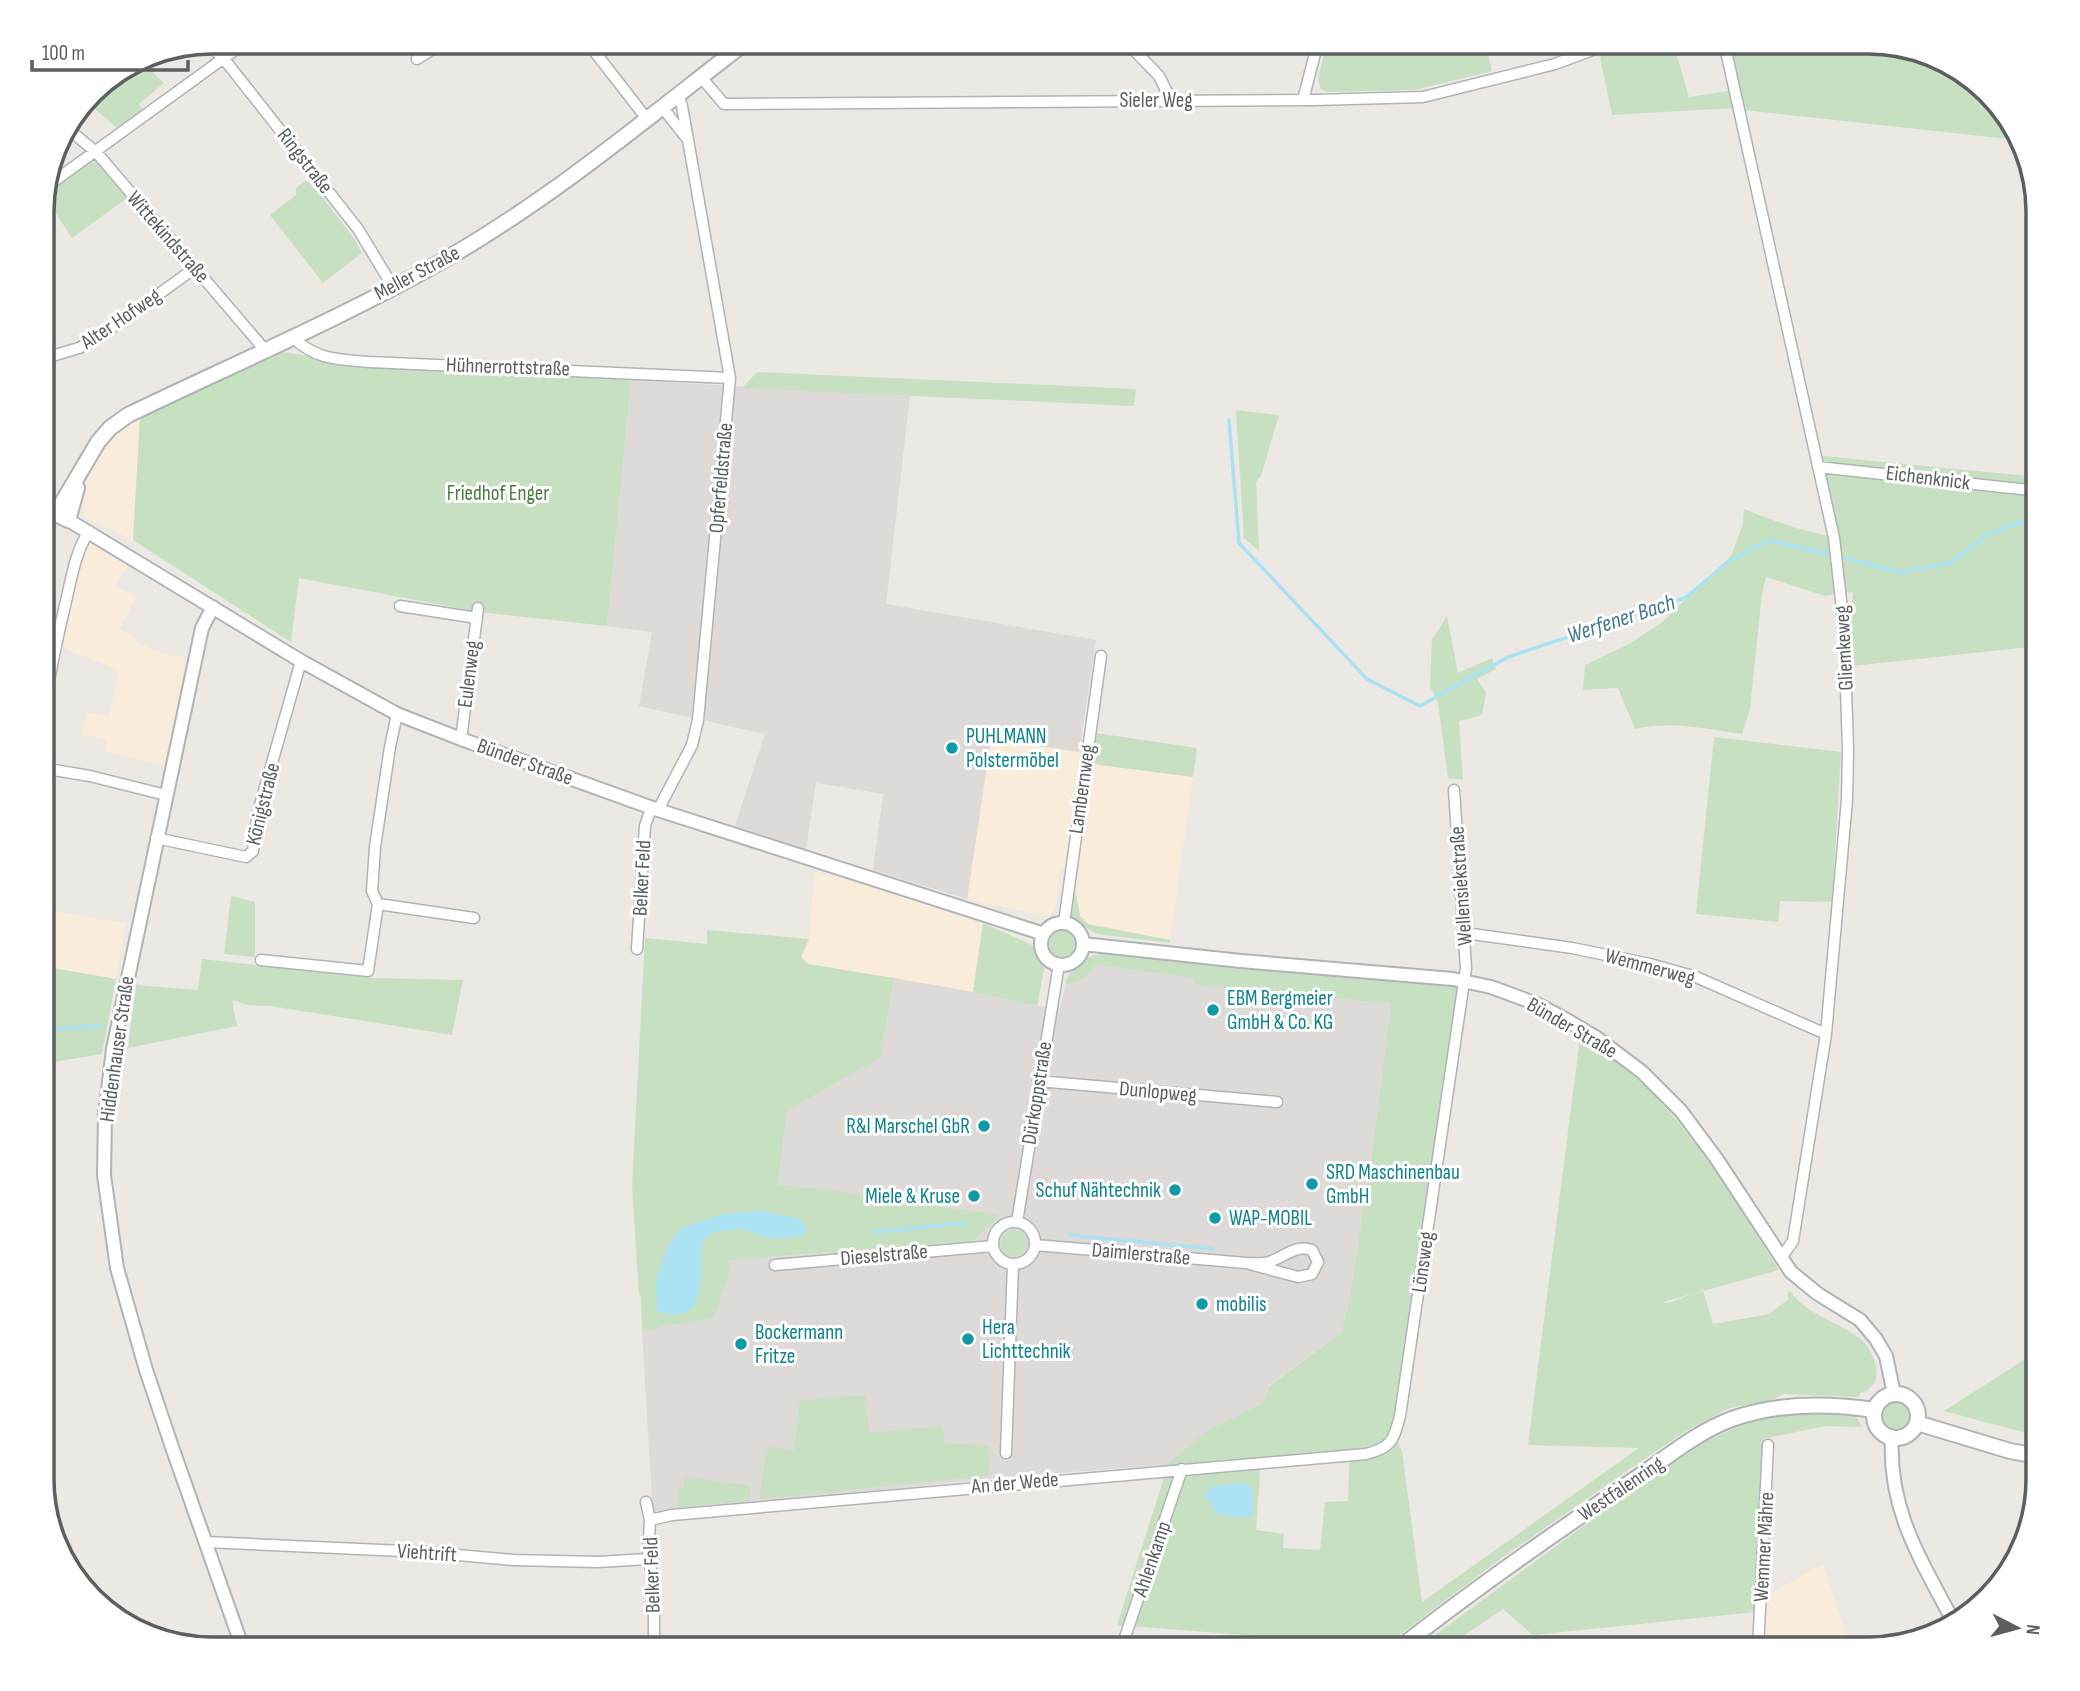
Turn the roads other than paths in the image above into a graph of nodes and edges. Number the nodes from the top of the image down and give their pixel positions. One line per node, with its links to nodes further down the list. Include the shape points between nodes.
1 (219, 54): 10 (street, Ringstraße)
2 (230, 54): 10 (street)
3 (425, 54): 11 (street)
4 (597, 54): 17 (street)
5 (731, 54): 12 (main road, Meller Straße)
6 (1138, 54): 14 (street, via 1159,76)
7 (1315, 54): 15 (street)
8 (1582, 54): 15 (street, Sieler Weg, via 1423,97)
9 (1727, 54): 28 (street, Gliemkeweg)
10 (224, 59): 20 (street); 23 (street, Ringstraße, via 358,229)
11 (417, 59)
12 (701, 77): 13 (main road, Meller Straße); 14 (street, Sieler Weg, via 724,104)
13 (678, 95): 16 (main road, Meller Straße); 19 (street, Opferfeldstraße)
14 (1171, 100): 15 (street, Sieler Weg)
15 (1303, 100)
16 (662, 107): 17 (main road, Meller Straße); 19 (street, Opferfeldstraße)
17 (648, 119): 23 (main road, Meller Straße, via 507,221)
18 (75, 135): 20 (street, Wittekindstraße)
19 (688, 141): 27 (street, Opferfeldstraße)
20 (96, 152): 21 (street); 22 (street, Wittekindstraße)
21 (59, 178)
22 (195, 268): 25 (street, Wittekindstraße); 26 (street, Alter Hofweg, via 102,335)
23 (393, 287): 24 (main road, Meller Straße)
24 (292, 337): 25 (main road, Meller Straße); 27 (street, Hühnerrottstraße, via 308,351 335,359)
25 (265, 349): 30 (main road, Meller Straße, via 110,428)
26 (55, 355)
27 (730, 378): 42 (street, Opferfeldstraße, via 698,720 692,745)
28 (1818, 467): 29 (street, Eichenknick); 54 (street, Gliemkeweg, via 1834,538 1842,609 1848,750)
29 (2026, 490)
30 (55, 514): 31 (street, Bünder Straße)
31 (89, 531): 33 (street, Bünder Straße); 34 (street, via 73,572)
32 (400, 606): 38 (street, Eulenweg, via 477,613)
33 (214, 607): 36 (street, Bünder Straße); 41 (street, Hiddenhauser Straße, via 202,628)
34 (55, 649)
35 (1101, 656): 46 (street, Lambernweg)
36 (301, 661): 37 (street, Bünder Straße); 43 (street, Königstraße, via 250,855)
37 (397, 714): 38 (street, Bünder Straße); 44 (street, via 375,847 372,891)
38 (461, 739): 42 (street, Bünder Straße)
39 (55, 770): 41 (street)
40 (1454, 789): 47 (street, Wellensiekstraße)
41 (166, 795): 43 (street, Hiddenhauser Straße)
42 (654, 809): 48 (street, Bünder Straße); 50 (street, Belker Feld, via 646,826)
43 (156, 838): 75 (street, Hiddenhauser Straße, via 113,1049 104,1175 117,1268 146,1370)
44 (378, 904): 45 (street); 51 (street, via 368,971)
45 (474, 918)
46 (1064, 923): 48 (street, via 1052,925); 49 (street, via 1080,932)
47 (1465, 933): 53 (street, Wellensiekstraße); 54 (street, Wemmerweg, via 1650,964 1696,977)
48 (1044, 934): 52 (street, via 1044,953)
49 (1083, 944): 52 (street, via 1078,957); 53 (street, Bünder Straße)
50 (637, 949)
51 (261, 960)
52 (1059, 964): 55 (street, Dürkoppstraße)
53 (1465, 982): 60 (street, Bünder Straße, via 1536,1004 1597,1038 1642,1072 1681,1111); 69 (street, Lönsweg, via 1400,1416 1390,1445)
54 (1826, 1034): 60 (street, Gliemkeweg, via 1793,1241)
55 (1038, 1081): 56 (street, Dunlopweg); 57 (street, Dürkoppstraße)
56 (1277, 1102)
57 (1017, 1222): 58 (street, via 1032,1233); 59 (street, via 999,1228)
58 (1035, 1245): 61 (street, Daimlerstraße); 62 (street, via 1025,1261)
59 (993, 1246): 62 (street, via 998,1256); 63 (street, Dieselstraße)
60 (1781, 1258): 64 (street, Bünder Straße, via 1818,1294 1869,1329 1886,1356)
61 (1246, 1263): 61 (street, Daimlerstraße, via 1298,1277 1312,1274 1318,1262 1312,1250 1304,1247 1272,1261)
62 (1013, 1264): 70 (street)
63 (775, 1265)
64 (1894, 1394): 65 (main road); 66 (main road, via 1913,1402)
65 (1874, 1410): 67 (main road, via 1877,1428); 81 (main road, Westfalenring, via 1817,1404 1731,1420 1606,1498)
66 (1917, 1423): 67 (main road, via 1910,1433); 71 (main road)
67 (1892, 1438): 77 (street, via 1892,1471 1905,1527)
68 (1768, 1445): 82 (street, Wemmer Mähre)
69 (1379, 1451): 72 (street, An der Wede)
70 (1006, 1453)
71 (2026, 1454)
72 (1182, 1469): 74 (street, An der Wede); 80 (street, Ahlenkamp)
73 (646, 1502): 74 (street, Belker Feld)
74 (650, 1520): 76 (street, Belker Feld)
75 (206, 1542): 76 (street, Viehtrift, via 513,1560); 78 (street, Hiddenhauser Straße)
76 (648, 1559): 79 (street, Belker Feld, via 654,1579)
77 (1949, 1614)
78 (239, 1637)
79 (654, 1637)
80 (1125, 1637)
81 (1415, 1637)
82 (1759, 1637)

